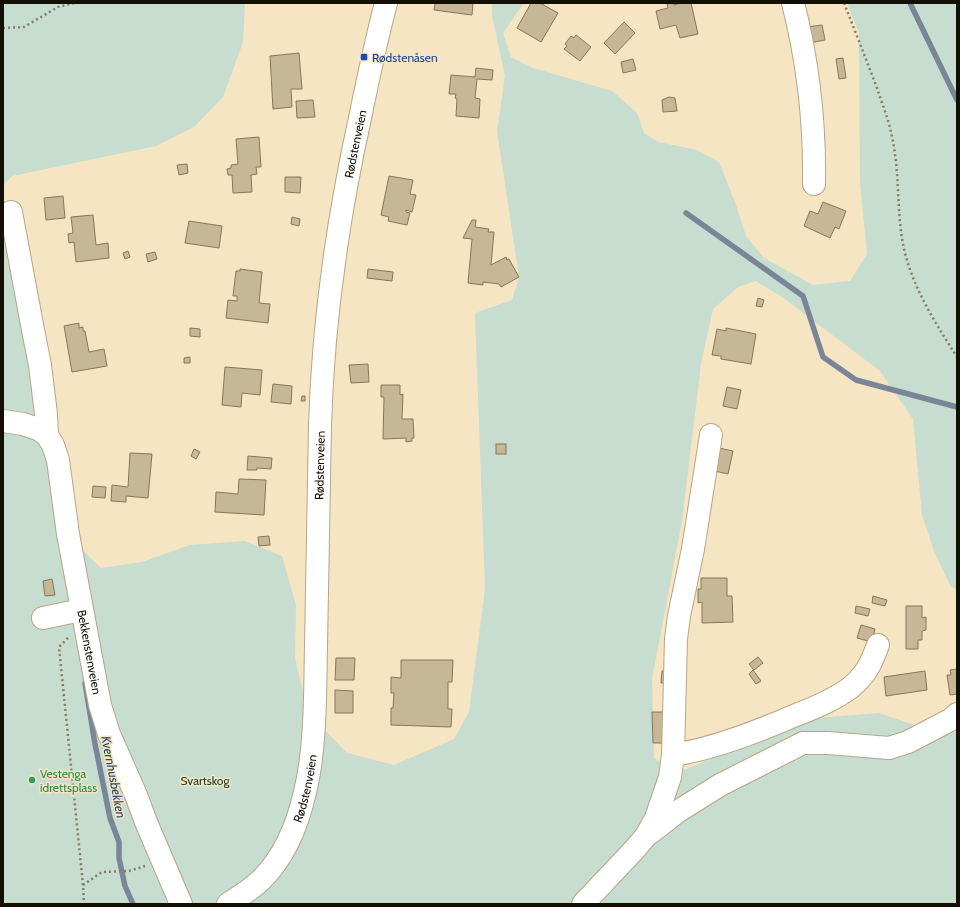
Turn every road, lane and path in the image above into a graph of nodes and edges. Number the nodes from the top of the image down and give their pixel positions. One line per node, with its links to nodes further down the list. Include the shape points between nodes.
1 (74, 3): 5 (path, via 58,7 24,27)
2 (386, 3): 23 (street, Rødstenveien, via 349,166 328,315 320,422 315,685 306,789 300,813 278,859 262,880)
3 (793, 3): 6 (street, via 813,116)
4 (844, 3): 8 (path, via 892,137 905,256 934,321)
5 (3, 28)
6 (814, 184)
7 (11, 212): 10 (street, via 40,365)
8 (957, 357)
9 (3, 420): 10 (street, via 38,428)
10 (47, 434): 12 (street, Bekkenstenveien, via 58,460)
11 (711, 435): 17 (street, via 676,639)
12 (81, 610): 13 (street); 14 (street, Bekkenstenveien)
13 (43, 618)
14 (85, 632): 19 (street, Bekkenstenveien, via 100,705 109,734); 20 (path, via 71,636 59,648)
15 (878, 645): 17 (street, via 871,665 863,675 849,689 822,704 763,729)
16 (957, 714): 18 (street, via 908,742 889,748 803,743 720,785)
17 (673, 755): 18 (street, via 664,798)
18 (646, 836): 24 (street)
19 (163, 862): 20 (path, via 129,871 102,872); 22 (street, Bekkenstenveien)
20 (83, 886): 21 (path)
21 (84, 904)
22 (181, 904)
23 (228, 904)
24 (583, 904)

